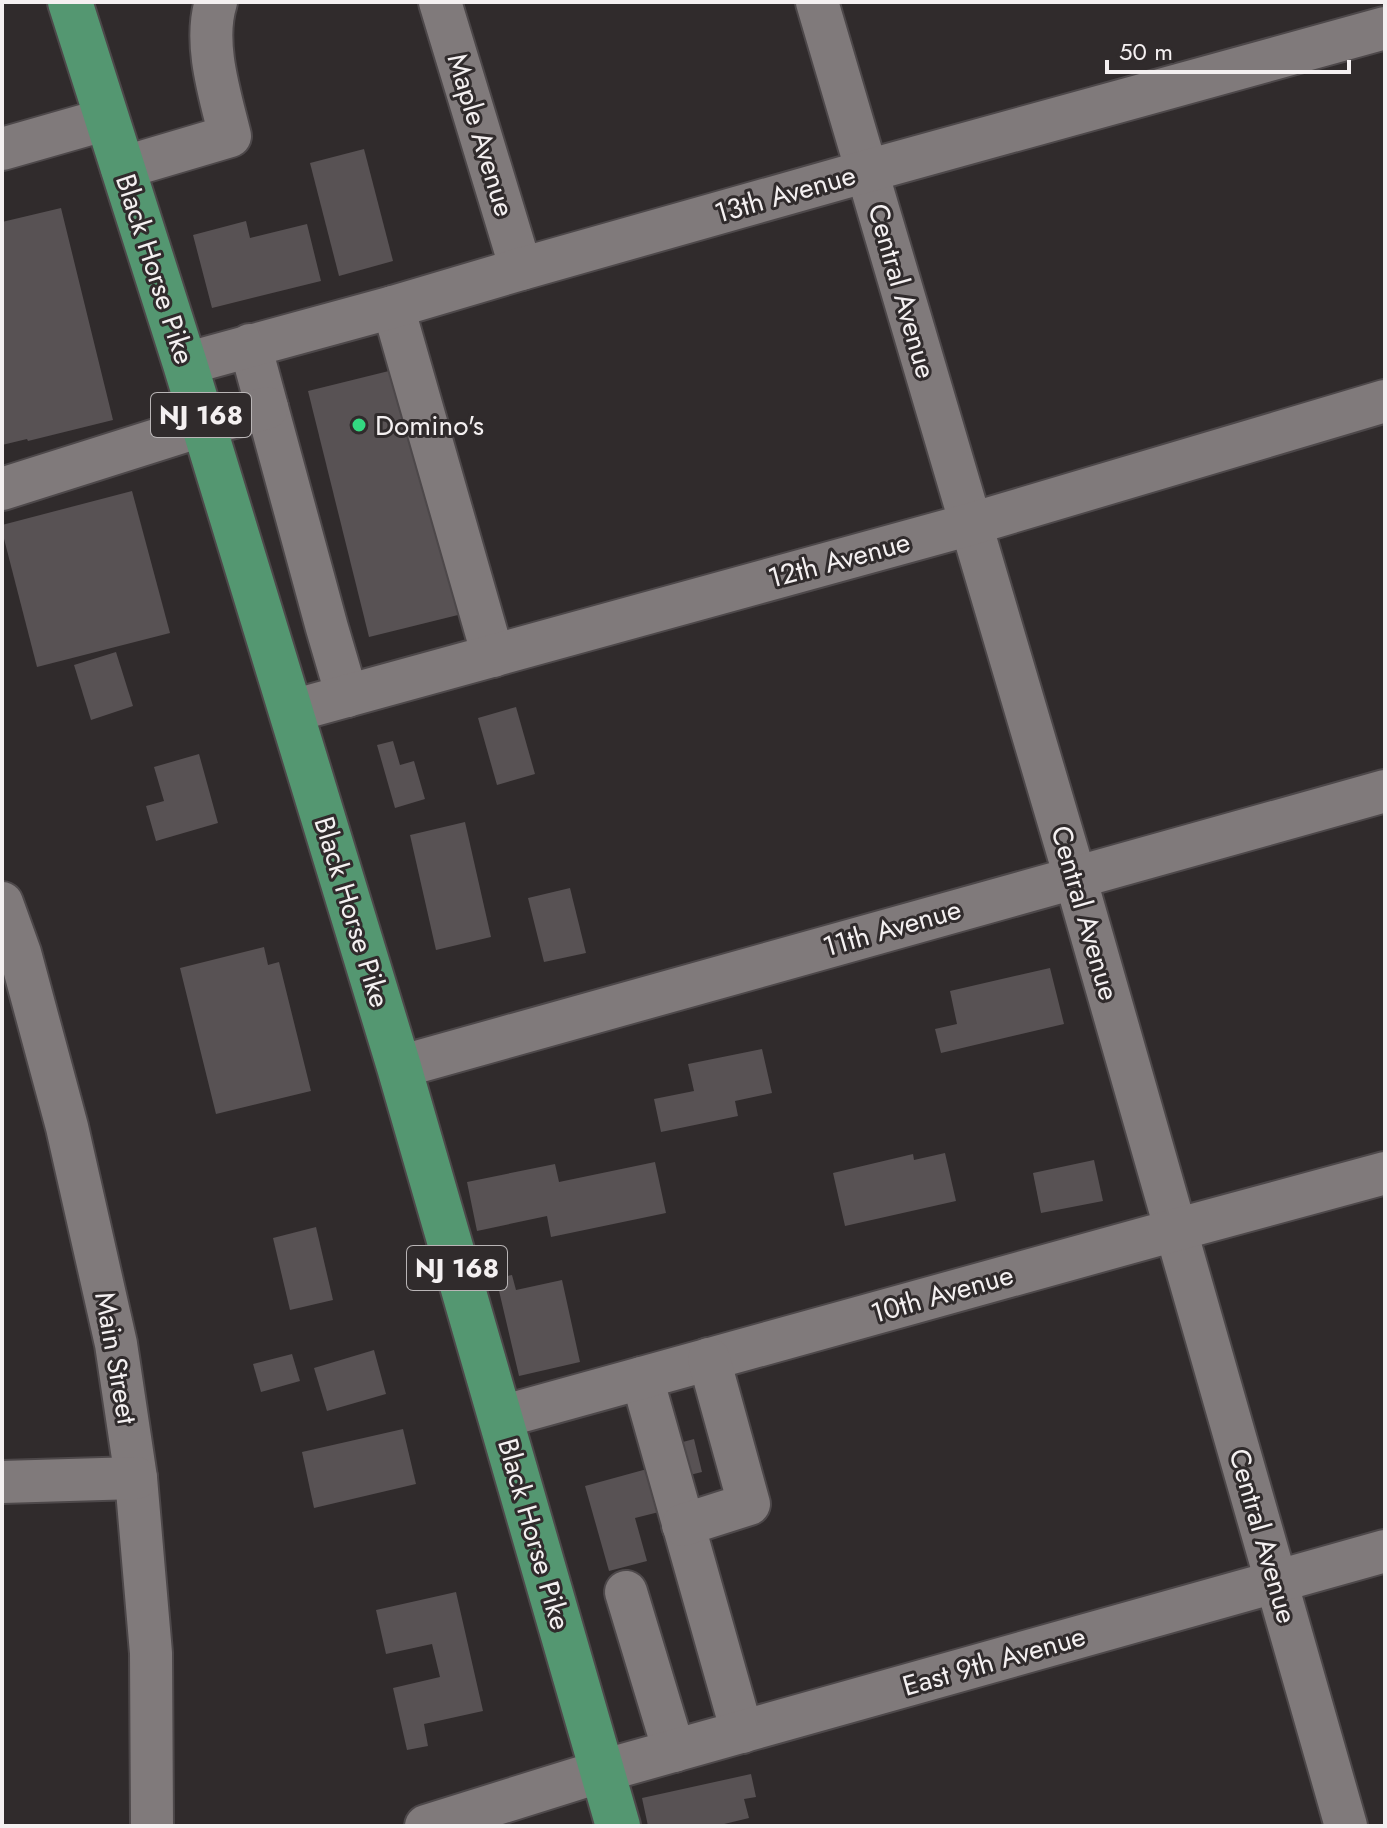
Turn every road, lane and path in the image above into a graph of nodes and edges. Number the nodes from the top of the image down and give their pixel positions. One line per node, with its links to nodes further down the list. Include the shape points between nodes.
1 (70, 2): 6 (main road, Black Horse Pike / NJ 168)
2 (216, 2): 8 (street, via 211,15 213,63 230,136)
3 (440, 2): 10 (street, Maple Avenue)
4 (817, 2): 9 (street, Central Avenue)
5 (1385, 28): 9 (street, 13th Avenue)
6 (107, 119): 7 (street); 8 (main road, Black Horse Pike / NJ 168)
7 (4, 140)
8 (122, 168): 13 (main road, Black Horse Pike / NJ 168)
9 (867, 171): 10 (street, 13th Avenue); 18 (street, Central Avenue)
10 (521, 269): 11 (street, 13th Avenue)
11 (393, 307): 12 (street, 13th Avenue); 21 (street)
12 (250, 345): 13 (street, 13th Avenue); 15 (street)
13 (185, 364): 16 (main road, Black Horse Pike / NJ 168)
14 (1385, 401): 18 (street, 12th Avenue)
15 (267, 408): 16 (street); 19 (street)
16 (204, 425): 17 (street); 20 (main road, Black Horse Pike / NJ 168)
17 (2, 489)
18 (971, 524): 21 (street, 12th Avenue); 25 (street, Central Avenue)
19 (327, 628): 20 (street); 22 (street)
20 (271, 644): 23 (main road, Black Horse Pike / NJ 168)
21 (493, 656): 22 (street, 12th Avenue)
22 (347, 696): 23 (street, 12th Avenue)
23 (292, 711): 28 (main road, Black Horse Pike / NJ 168)
24 (1385, 791): 25 (street, 11th Avenue)
25 (1075, 877): 28 (street, 11th Avenue); 30 (street, Central Avenue)
26 (2, 903): 27 (street, Main Street)
27 (11, 954): 34 (street, Main Street, via 67,1127 116,1344)
28 (399, 1067): 33 (main road, Black Horse Pike / NJ 168)
29 (1385, 1173): 30 (street, 10th Avenue)
30 (1175, 1230): 31 (street, 10th Avenue); 38 (street, Central Avenue)
31 (709, 1359): 32 (street, 10th Avenue); 36 (street, via 749,1504)
32 (642, 1378): 33 (street, 10th Avenue); 36 (street)
33 (501, 1417): 42 (main road, Black Horse Pike / NJ 168)
34 (136, 1478): 35 (street); 43 (street, Main Street, via 151,1653)
35 (2, 1482)
36 (683, 1525): 40 (street)
37 (1385, 1551): 38 (street, East 9th Avenue)
38 (1276, 1581): 40 (street, East 9th Avenue); 46 (street, Central Avenue)
39 (626, 1592): 41 (street)
40 (742, 1732): 41 (street, East 9th Avenue)
41 (674, 1751): 42 (street, East 9th Avenue)
42 (602, 1771): 44 (street, East 9th Avenue); 45 (main road, Black Horse Pike / NJ 168)
43 (152, 1826)
44 (426, 1826)
45 (618, 1826)
46 (1346, 1826)

